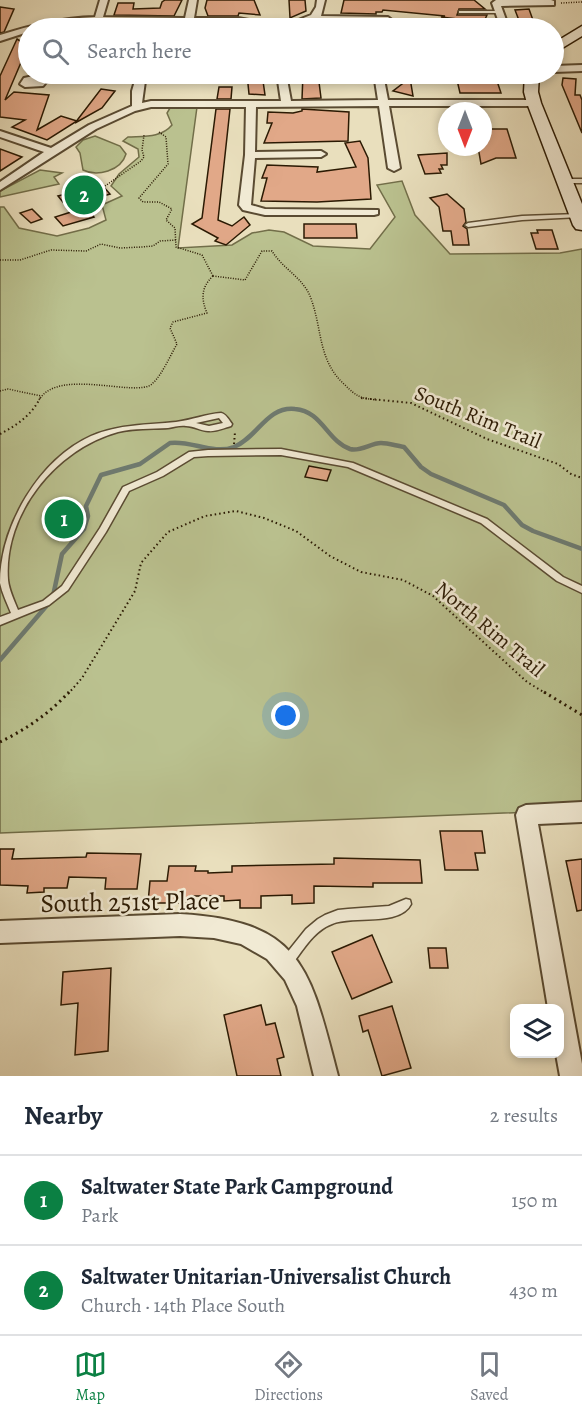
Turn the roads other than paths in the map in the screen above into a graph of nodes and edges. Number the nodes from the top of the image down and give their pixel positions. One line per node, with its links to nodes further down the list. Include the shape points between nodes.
1 (104, 0): 7 (street)
2 (193, 0): 8 (street)
3 (321, 0): 9 (street, via 321,12)
4 (551, 3): 5 (street)
5 (496, 5): 6 (lane)
6 (461, 12)
7 (99, 18)
8 (190, 18)
9 (315, 18)
10 (582, 30): 13 (main road)
11 (18, 32): 12 (street)
12 (0, 38)
13 (564, 42)
14 (582, 68): 15 (street)
15 (564, 69)
16 (138, 84): 24 (street)
17 (282, 84): 22 (street)
18 (381, 84): 23 (street)
19 (531, 84): 20 (main road)
20 (534, 103): 23 (street); 30 (main road)
21 (251, 104): 22 (street); 24 (street, via 166,103); 27 (street)
22 (287, 104): 23 (street)
23 (383, 104): 29 (street)
24 (137, 107): 26 (street, via 110,118)
25 (0, 134): 26 (street)
26 (54, 152): 32 (street)
27 (250, 154): 28 (street); 33 (street, via 244,205 249,210)
28 (321, 154)
29 (394, 168)
30 (565, 181): 31 (lane); 34 (main road)
31 (582, 181)
32 (0, 187)
33 (374, 212)
34 (580, 220): 35 (lane, via 522,218)
35 (468, 225)
36 (186, 423): 38 (lane, via 116,430 78,445 51,466 22,505 5,559 4,578)
37 (582, 591): 38 (lane, via 560,579 484,521 350,465 281,452 240,451 192,454 126,489 61,591)
38 (16, 615): 39 (lane)
39 (0, 621)
40 (582, 812): 45 (street, via 526,814)
41 (406, 904): 43 (lane, via 397,912 329,919 310,933)
42 (0, 933): 43 (street, South 251st Place, via 208,926 251,936)
43 (286, 963): 44 (street, South 251st Place, via 308,1005)
44 (326, 1076)
45 (572, 1076)

